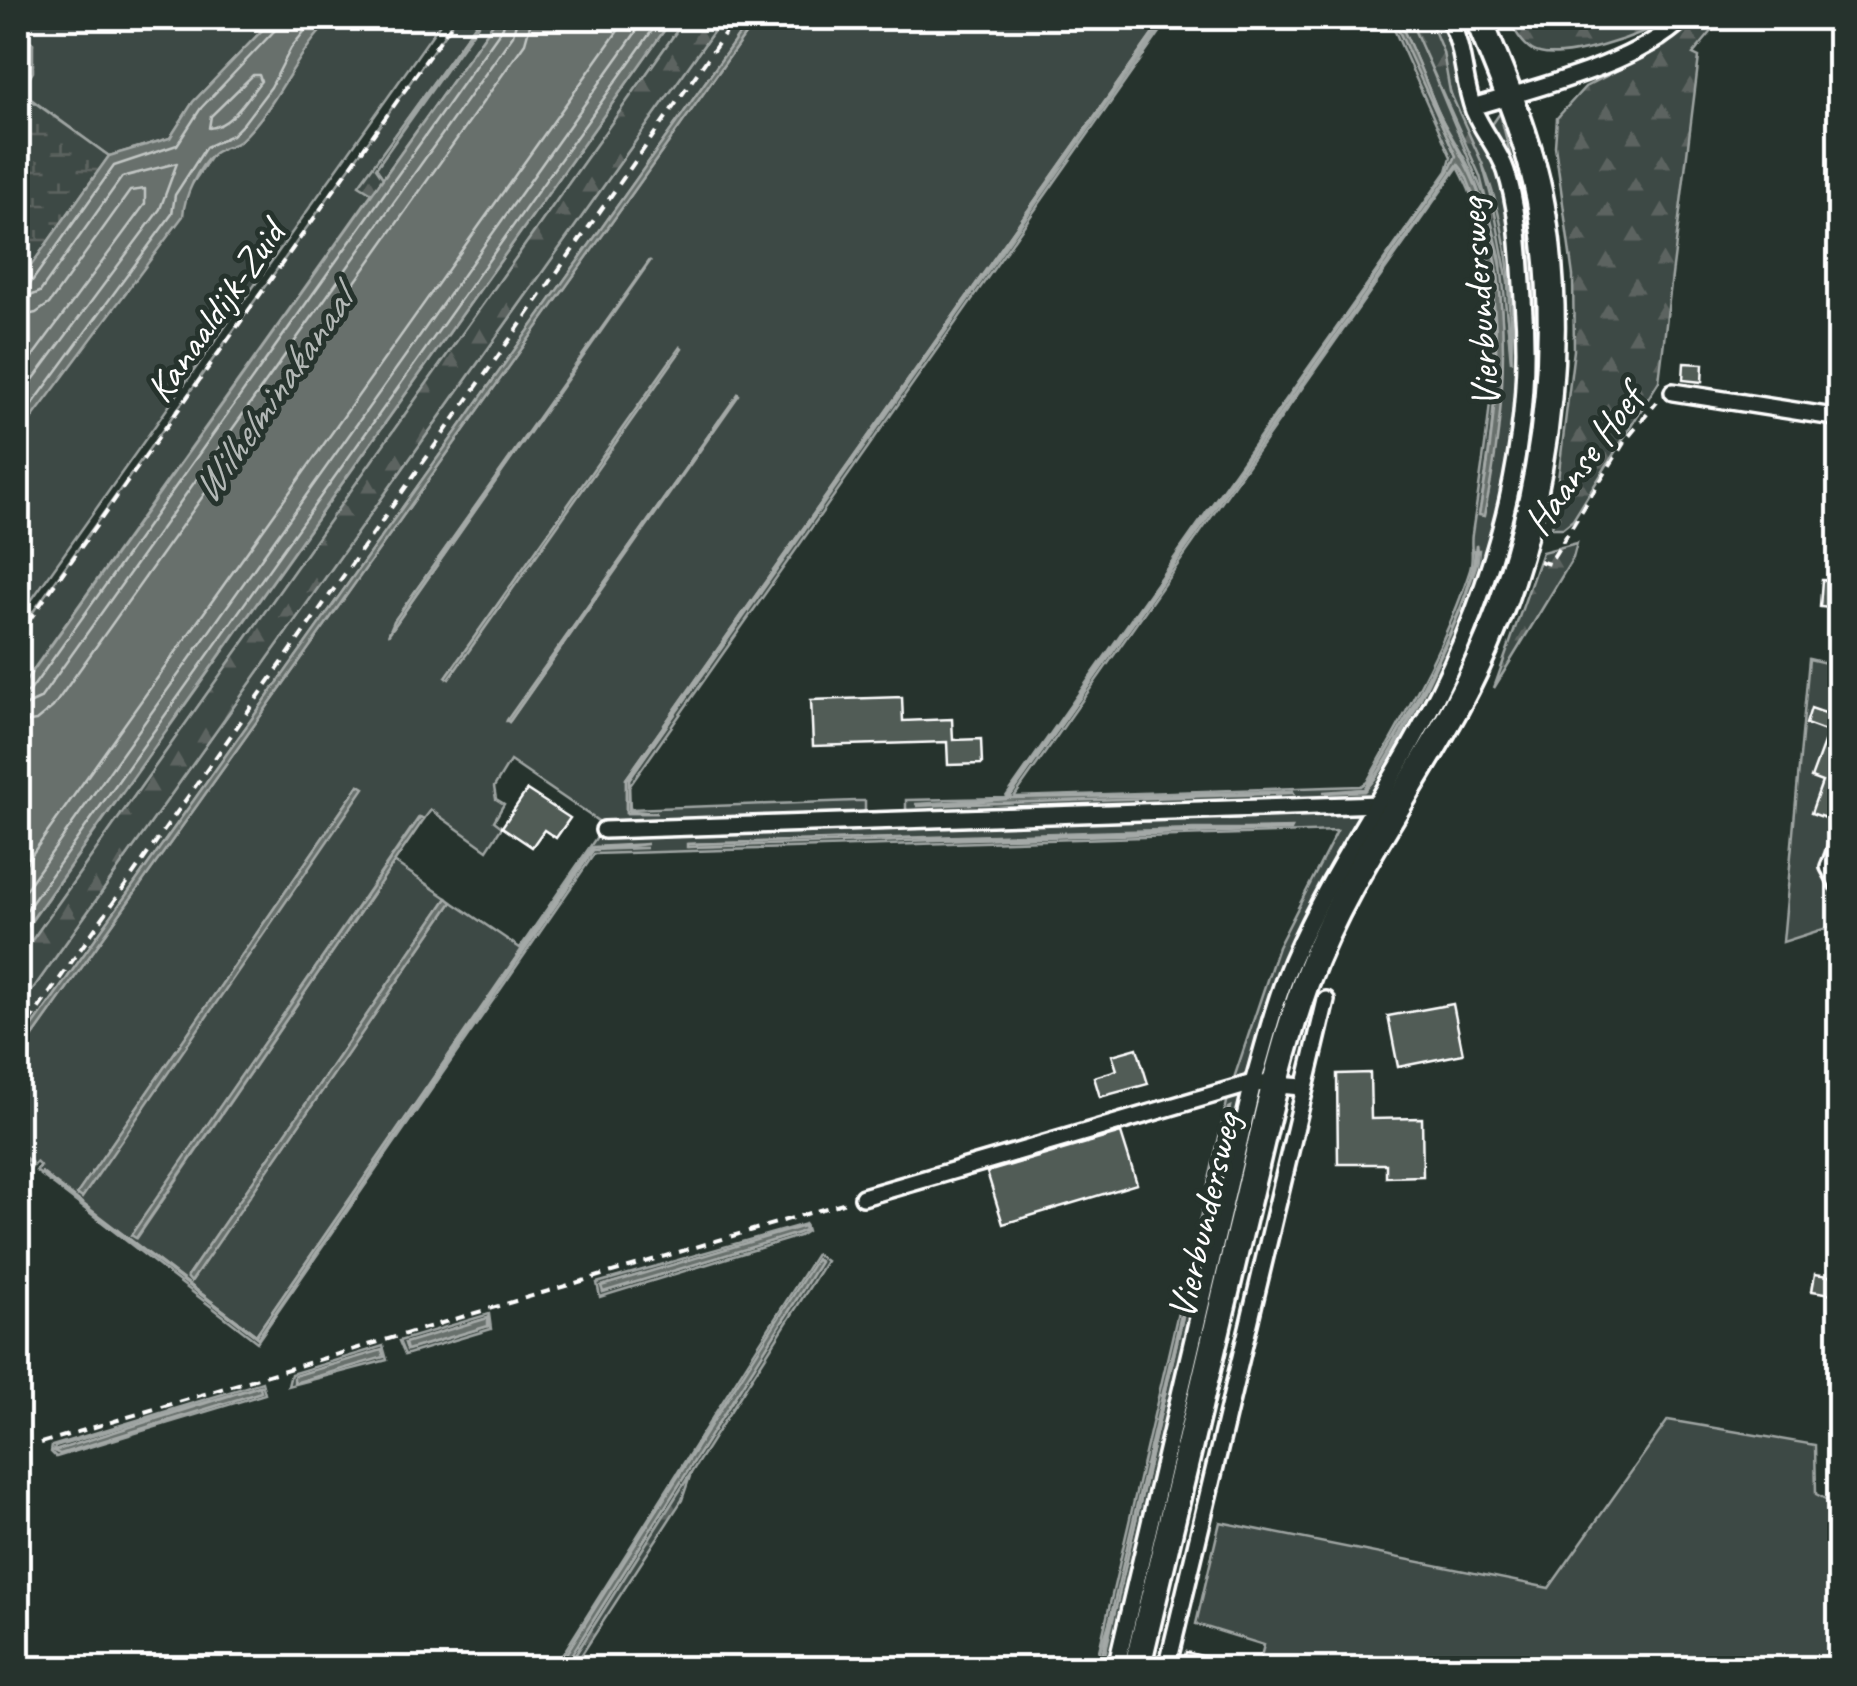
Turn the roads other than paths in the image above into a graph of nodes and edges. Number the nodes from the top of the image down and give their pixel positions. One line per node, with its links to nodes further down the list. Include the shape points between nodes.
1 (1448, 18): 5 (street, Vierbundersweg, via 1461,44)
2 (1478, 18): 4 (main road, Vierbundersweg)
3 (1684, 18): 4 (street, via 1624,56)
4 (1510, 95): 5 (street); 8 (main road, Vierbundersweg, via 1543,215 1550,322 1541,450 1518,555 1458,704)
5 (1472, 107): 9 (street, Vierbundersweg, via 1506,171 1512,200 1525,321 1523,425 1496,548 1472,617 1417,733)
6 (1673, 392): 7 (street, Haanse Hoef)
7 (1840, 418)
8 (1400, 802): 9 (street); 14 (main road, Vierbundersweg, via 1330,921)
9 (1374, 804): 10 (street); 14 (street, Vierbundersweg, via 1291,962)
10 (604, 830)
11 (1840, 841): 12 (street, via 1829,867)
12 (1840, 887)
13 (1326, 1000): 15 (street, Vierbundersweg)
14 (1263, 1083): 15 (street); 16 (street, Vierbundersweg); 17 (street, Vierbundersweg); 18 (main road, Vierbundersweg)
15 (1303, 1087): 19 (street, Vierbundersweg)
16 (863, 1197)
17 (1116, 1668)
18 (1137, 1668)
19 (1167, 1668)

